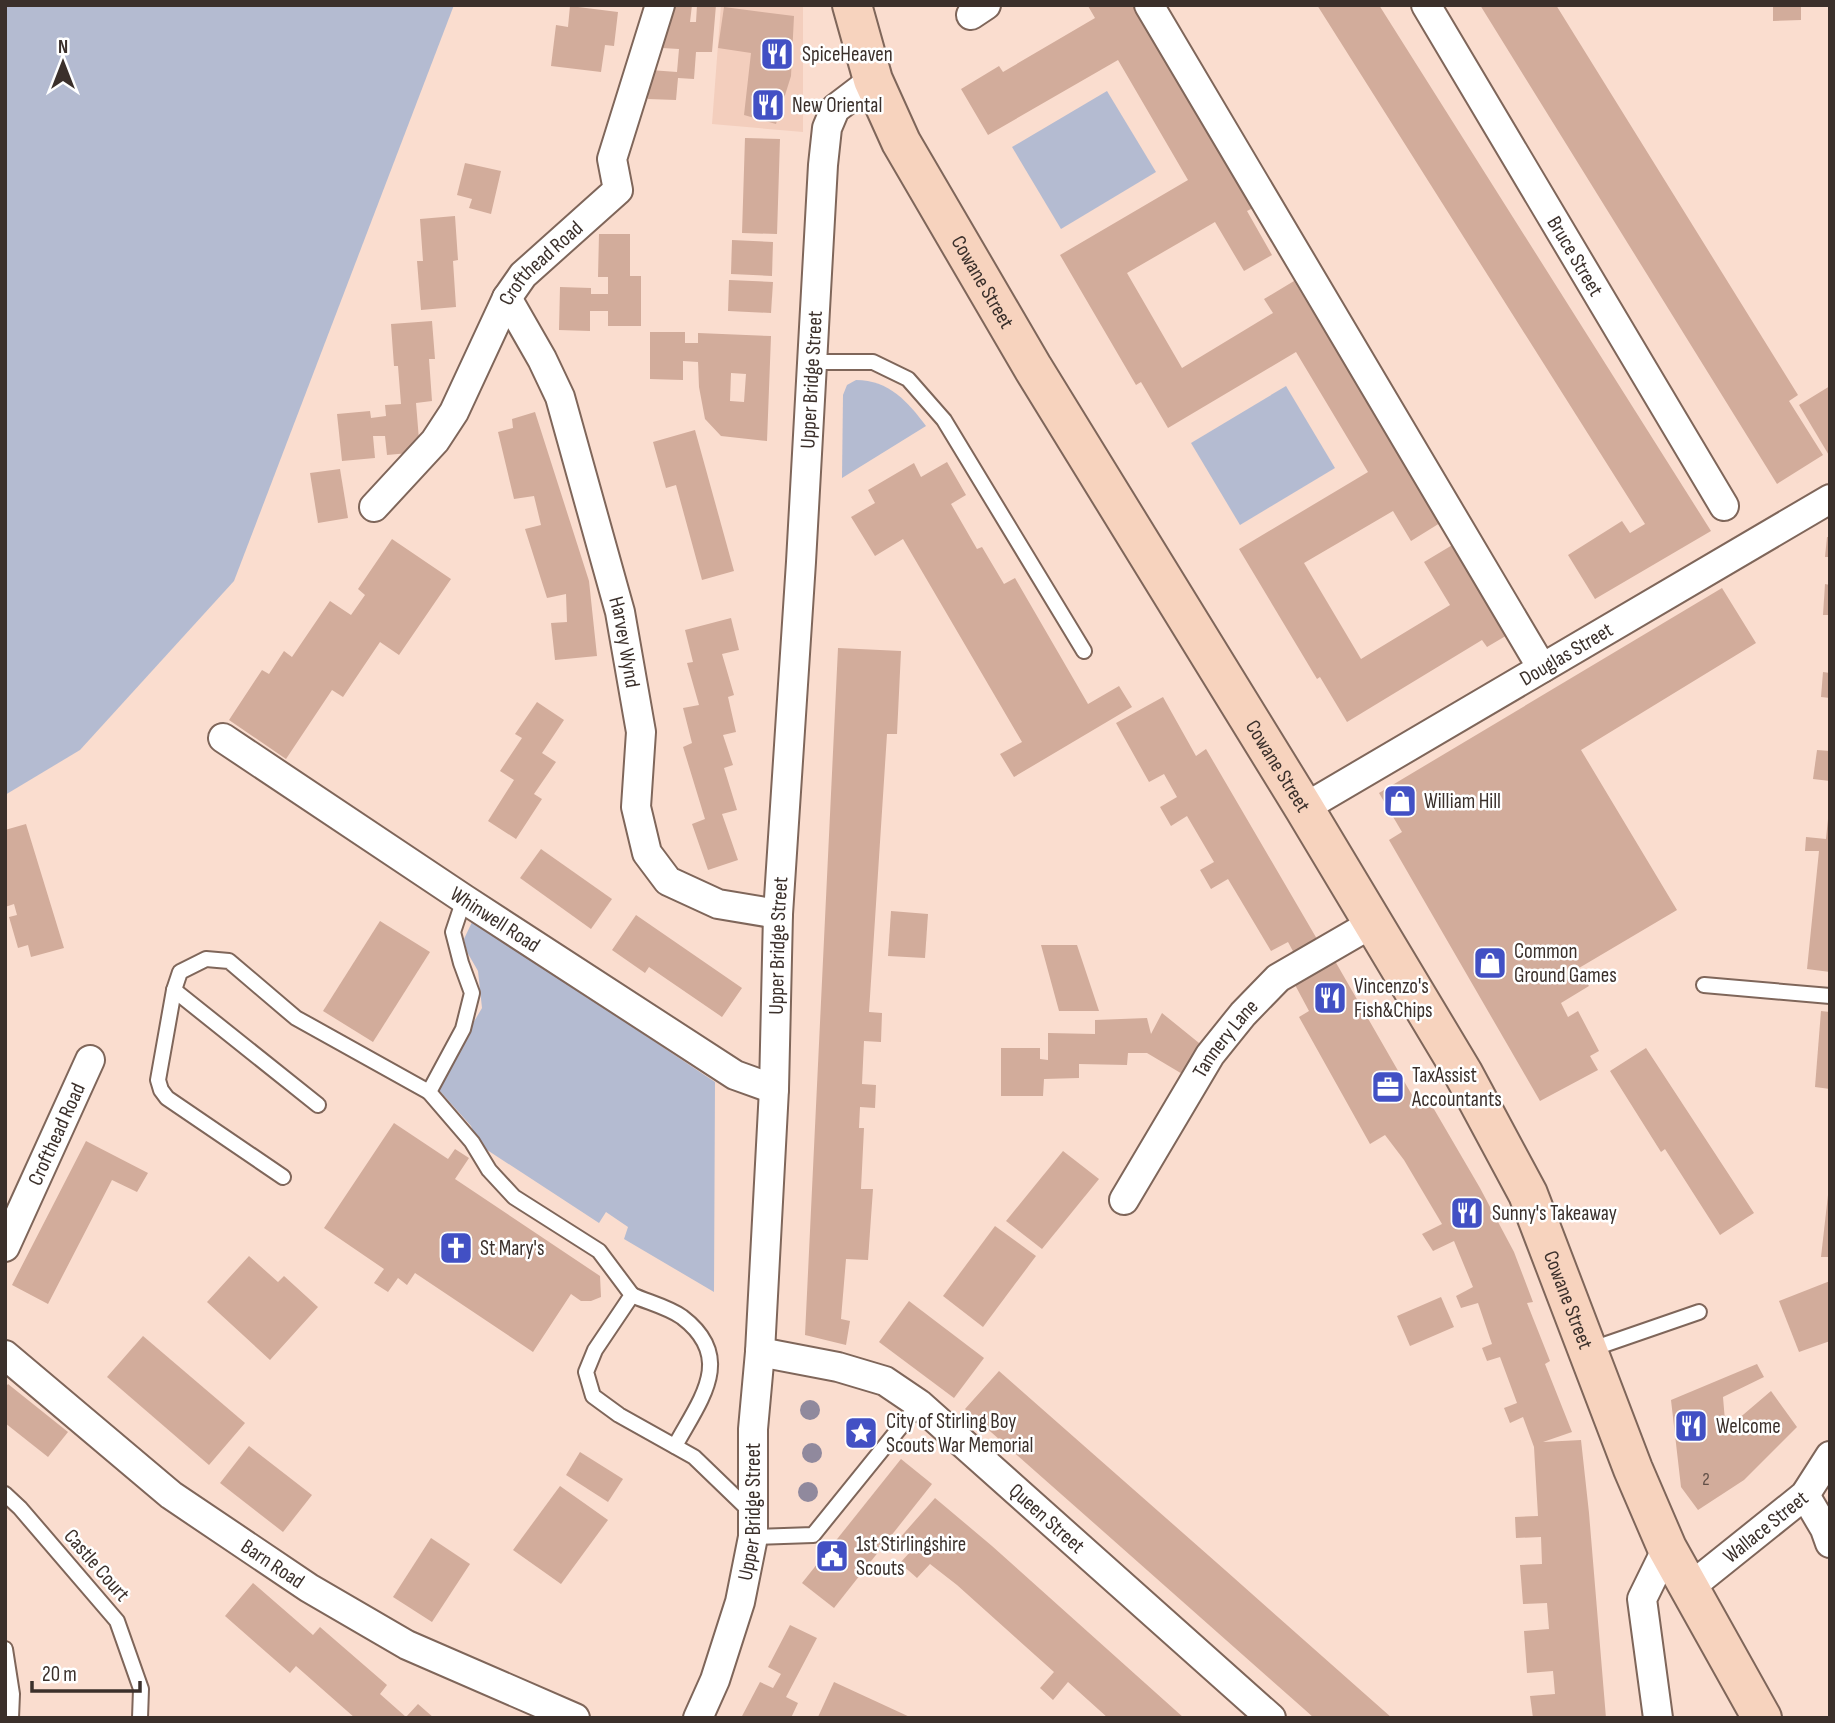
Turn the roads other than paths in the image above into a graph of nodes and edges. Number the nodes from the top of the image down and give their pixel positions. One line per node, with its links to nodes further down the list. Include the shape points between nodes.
1 (660, 5): 6 (street, Crofthead Road, via 612,159 618,190 523,275)
2 (852, 5): 5 (main road, Cowane Street)
3 (1149, 5): 12 (street)
4 (1426, 5): 9 (street, Bruce Street)
5 (873, 80): 7 (street, Upper Bridge Street, via 835,109 827,128); 14 (main road, Cowane Street, via 901,142 1033,368)
6 (508, 298): 10 (street, Crofthead Road, via 454,412 435,441); 16 (street, Harvey Wynd, via 560,397 620,612 641,732 636,807 647,853 668,881 718,904)
7 (811, 362): 11 (lane, via 873,362 908,379 944,420); 16 (street, Upper Bridge Street)
8 (1830, 499): 12 (street, Douglas Street)
9 (1724, 506)
10 (374, 507)
11 (1084, 652)
12 (1542, 668): 14 (street, Douglas Street)
13 (223, 738): 15 (street, Whinwell Road)
14 (1304, 808): 17 (main road, Cowane Street)
15 (464, 899): 22 (street, Whinwell Road, via 735,1075); 23 (lane, via 453,932 472,993 463,1029)
16 (778, 914): 22 (street, Upper Bridge Street)
17 (1373, 923): 26 (street, Tannery Lane, via 1278,978 1243,1014 1210,1055); 30 (main road, Cowane Street, via 1463,1073 1528,1194)
18 (1704, 985): 20 (lane)
19 (174, 990): 23 (lane, via 180,972 206,959 229,961 296,1018); 24 (lane); 25 (lane, via 158,1080 161,1090)
20 (1830, 996)
21 (90, 1060): 27 (street, Crofthead Road)
22 (774, 1089): 31 (street, Upper Bridge Street)
23 (429, 1092): 28 (lane, via 514,1196 599,1251)
24 (318, 1105)
25 (283, 1177)
26 (1124, 1200)
27 (5, 1247)
28 (632, 1295): 34 (lane, via 681,1317 704,1339 712,1364 704,1391); 34 (lane, via 594,1350 586,1372 593,1396)
29 (1699, 1312): 30 (lane)
30 (1588, 1351): 40 (main road, Cowane Street)
31 (760, 1352): 33 (street, Queen Street, via 885,1381); 38 (street, Upper Bridge Street, via 753,1429)
32 (5, 1355): 45 (street, Barn Road, via 170,1495 309,1587 407,1645)
33 (919, 1404): 38 (lane, via 813,1535); 47 (street, Queen Street)
34 (675, 1446): 38 (lane, via 694,1457)
35 (1830, 1456): 37 (street, Wallace Street)
36 (5, 1494): 44 (lane, Castle Court, via 117,1621 141,1689)
37 (1805, 1495): 39 (street); 41 (street, Wallace Street)
38 (753, 1526): 46 (street, Upper Bridge Street, via 740,1602)
39 (1830, 1543)
40 (1667, 1548): 41 (main road, Cowane Street); 48 (street, via 1642,1599)
41 (1689, 1587): 49 (main road, Cowane Street)
42 (5, 1649): 43 (lane)
43 (11, 1718)
44 (140, 1718)
45 (575, 1718)
46 (698, 1718)
47 (1271, 1718)
48 (1658, 1718)
49 (1762, 1718)

